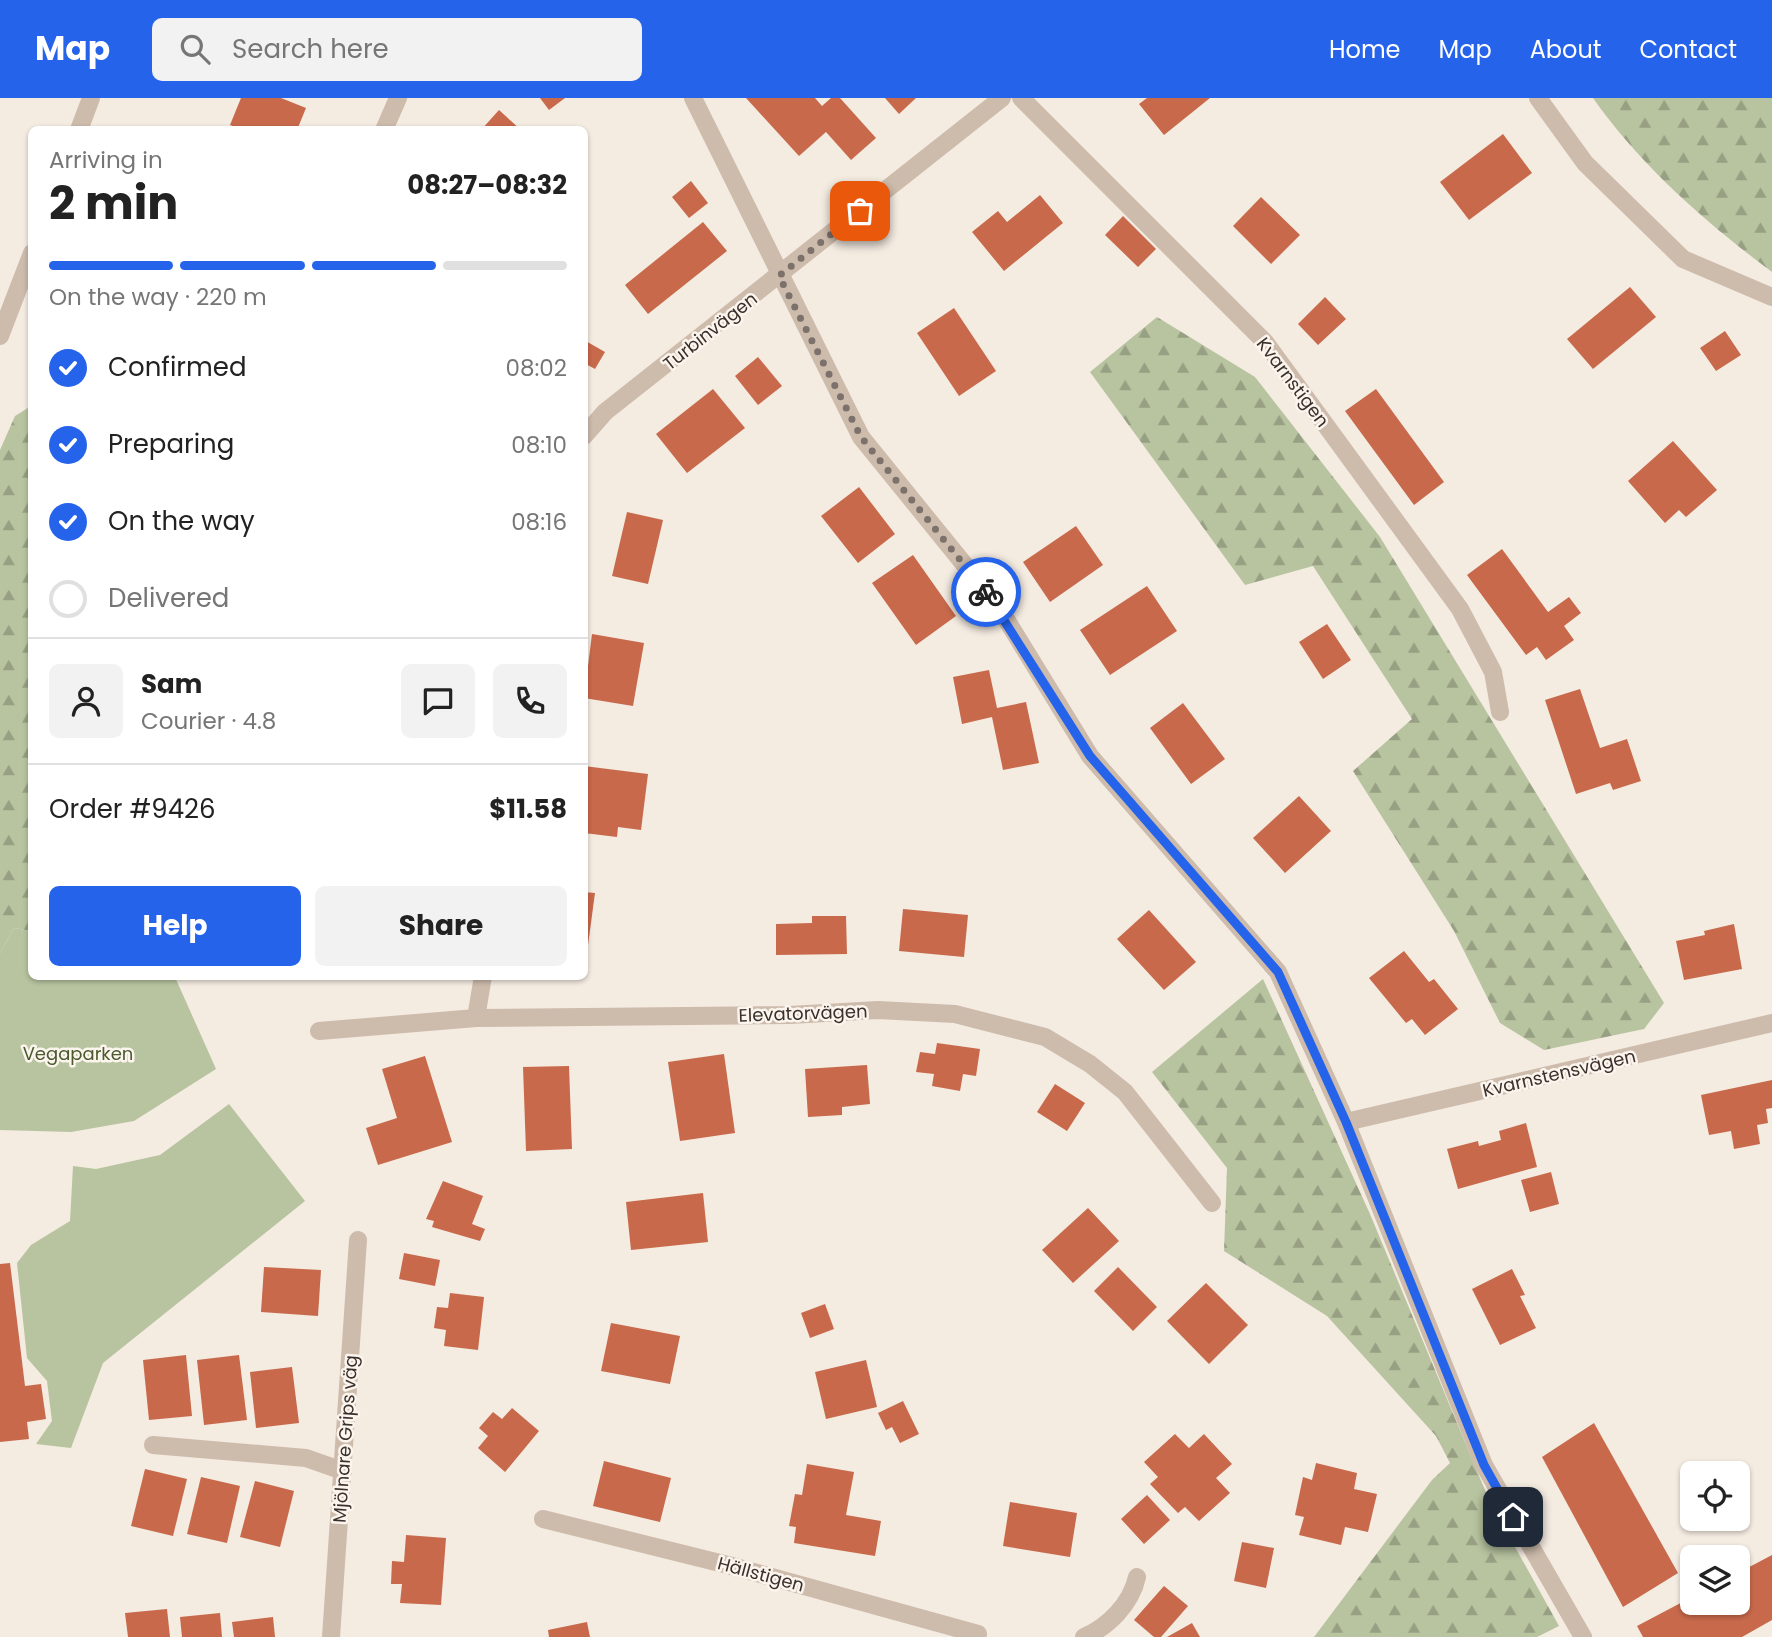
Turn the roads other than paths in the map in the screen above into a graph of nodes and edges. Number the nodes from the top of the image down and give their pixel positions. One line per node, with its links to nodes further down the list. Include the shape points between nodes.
1 (91, 98): 7 (street)
2 (398, 98): 8 (street)
3 (692, 98): 10 (street)
4 (1002, 98): 10 (street, Turbinvägen)
5 (1021, 98): 14 (street, Kvarnstigen, via 1265,342 1460,609 1493,672)
6 (1538, 98): 11 (street, via 1585,163 1683,259)
7 (80, 126)
8 (386, 126)
9 (28, 263): 12 (street)
10 (779, 276): 13 (street, Turbinvägen, via 605,412); 19 (street, via 861,437 998,606 1090,756 1278,972)
11 (1772, 297)
12 (0, 336)
13 (588, 431)
14 (1500, 712)
15 (481, 980): 16 (street)
16 (476, 1018): 18 (street, Elevatorvägen); 20 (street, Elevatorvägen, via 878,1010 955,1014 1045,1037 1090,1064 1125,1092)
17 (1772, 1023): 19 (street, Kvarnstensvägen)
18 (319, 1031)
19 (1346, 1122): 29 (street, via 1484,1465)
20 (1212, 1203)
21 (358, 1240): 23 (street, Mjölnare Grips väg)
22 (153, 1446): 23 (street, via 306,1458)
23 (343, 1471): 27 (street, Mjölnare Grips väg)
24 (543, 1519): 26 (street, Hällstigen)
25 (1137, 1577): 28 (street, via 1117,1615)
26 (982, 1636)
27 (331, 1637)
28 (1084, 1637)
29 (1583, 1637)

